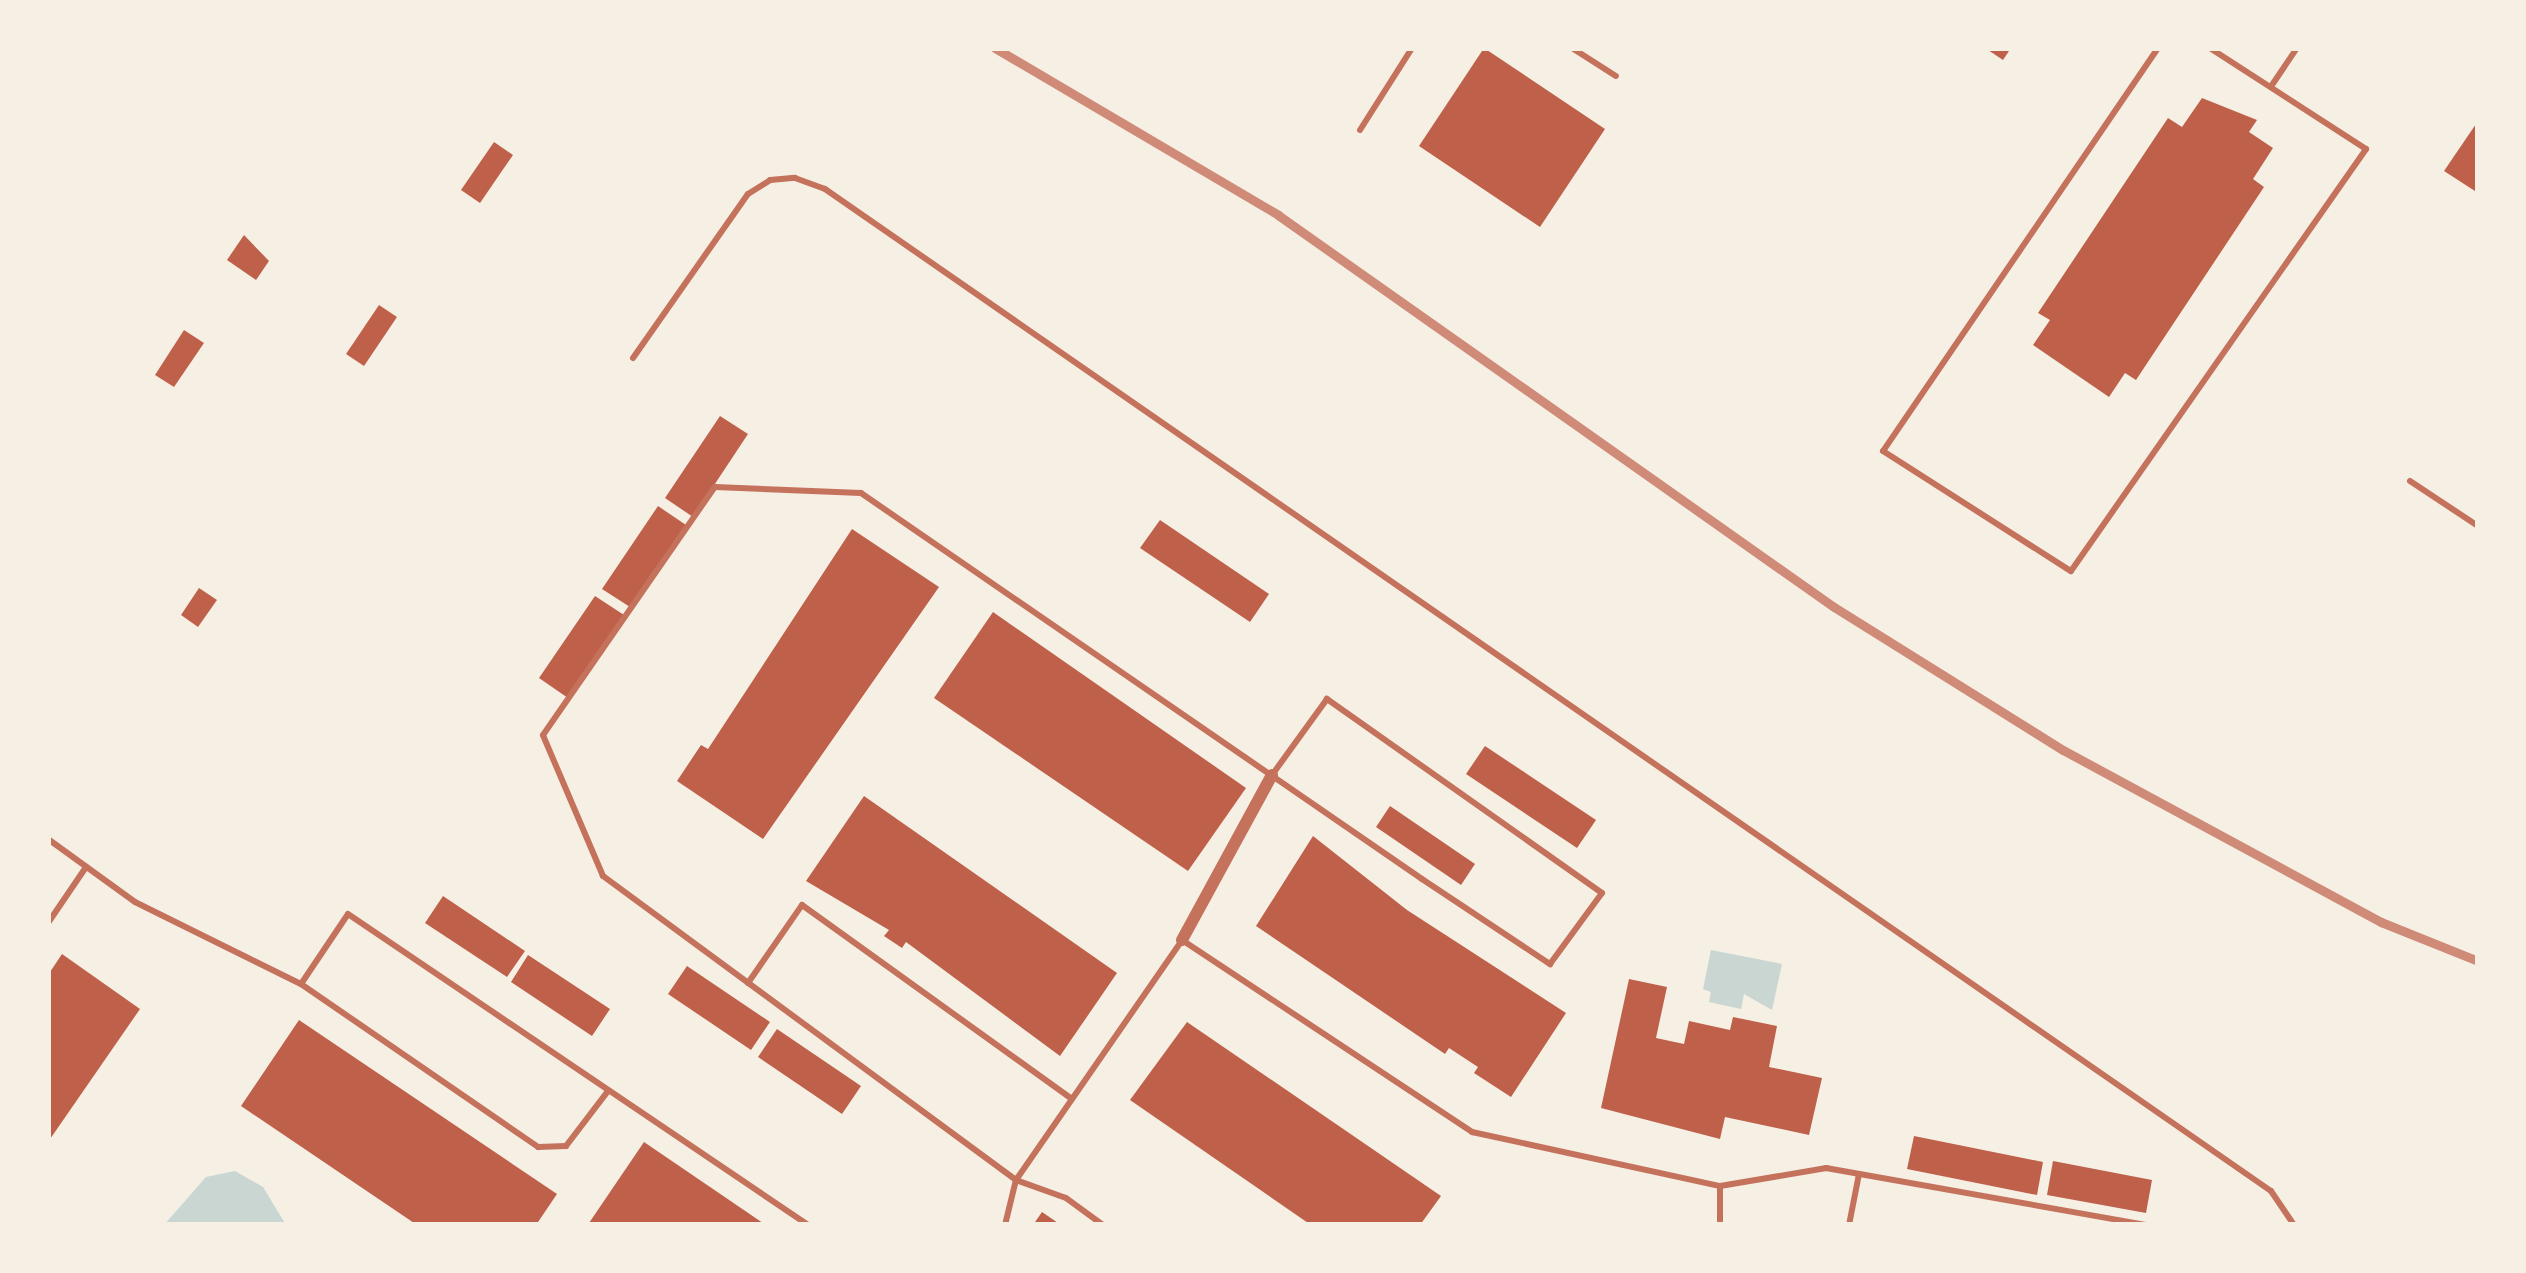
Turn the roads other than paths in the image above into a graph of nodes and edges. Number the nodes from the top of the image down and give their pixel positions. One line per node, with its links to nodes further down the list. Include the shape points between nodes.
1 (1412, 48): 8 (lane)
2 (1572, 48): 6 (lane)
3 (2158, 48): 7 (lane, via 1883,451 2071,571 2366,149)
4 (2210, 48): 7 (lane)
5 (2297, 48): 7 (lane)
6 (1616, 76)
7 (2272, 85)
8 (1360, 130)
9 (633, 358): 30 (lane, via 748,194 770,180 795,178 825,190 2271,1191)
10 (2410, 482): 11 (lane)
11 (2478, 526)
12 (1272, 775): 12 (lane, via 1550,964 1602,893 1327,699); 16 (street); 17 (lane, via 862,494 716,487 543,735 603,877)
13 (48, 839): 14 (lane)
14 (86, 867): 15 (lane); 18 (lane, via 135,902)
15 (48, 922)
16 (1182, 940): 20 (lane); 23 (lane, via 1472,1132)
17 (748, 983): 20 (lane, via 802,905); 22 (lane)
18 (301, 984): 19 (lane, via 538,1147 566,1146); 19 (lane, via 348,914)
19 (609, 1090): 24 (lane)
20 (1072, 1099): 22 (lane)
21 (1859, 1174): 23 (lane, via 1826,1168); 28 (lane); 29 (lane)
22 (1016, 1180): 25 (lane); 26 (lane, via 1066,1198)
23 (1720, 1186): 27 (lane)
24 (808, 1225)
25 (1005, 1225)
26 (1103, 1225)
27 (1720, 1225)
28 (1849, 1225)
29 (2147, 1225)
30 (2294, 1225)

